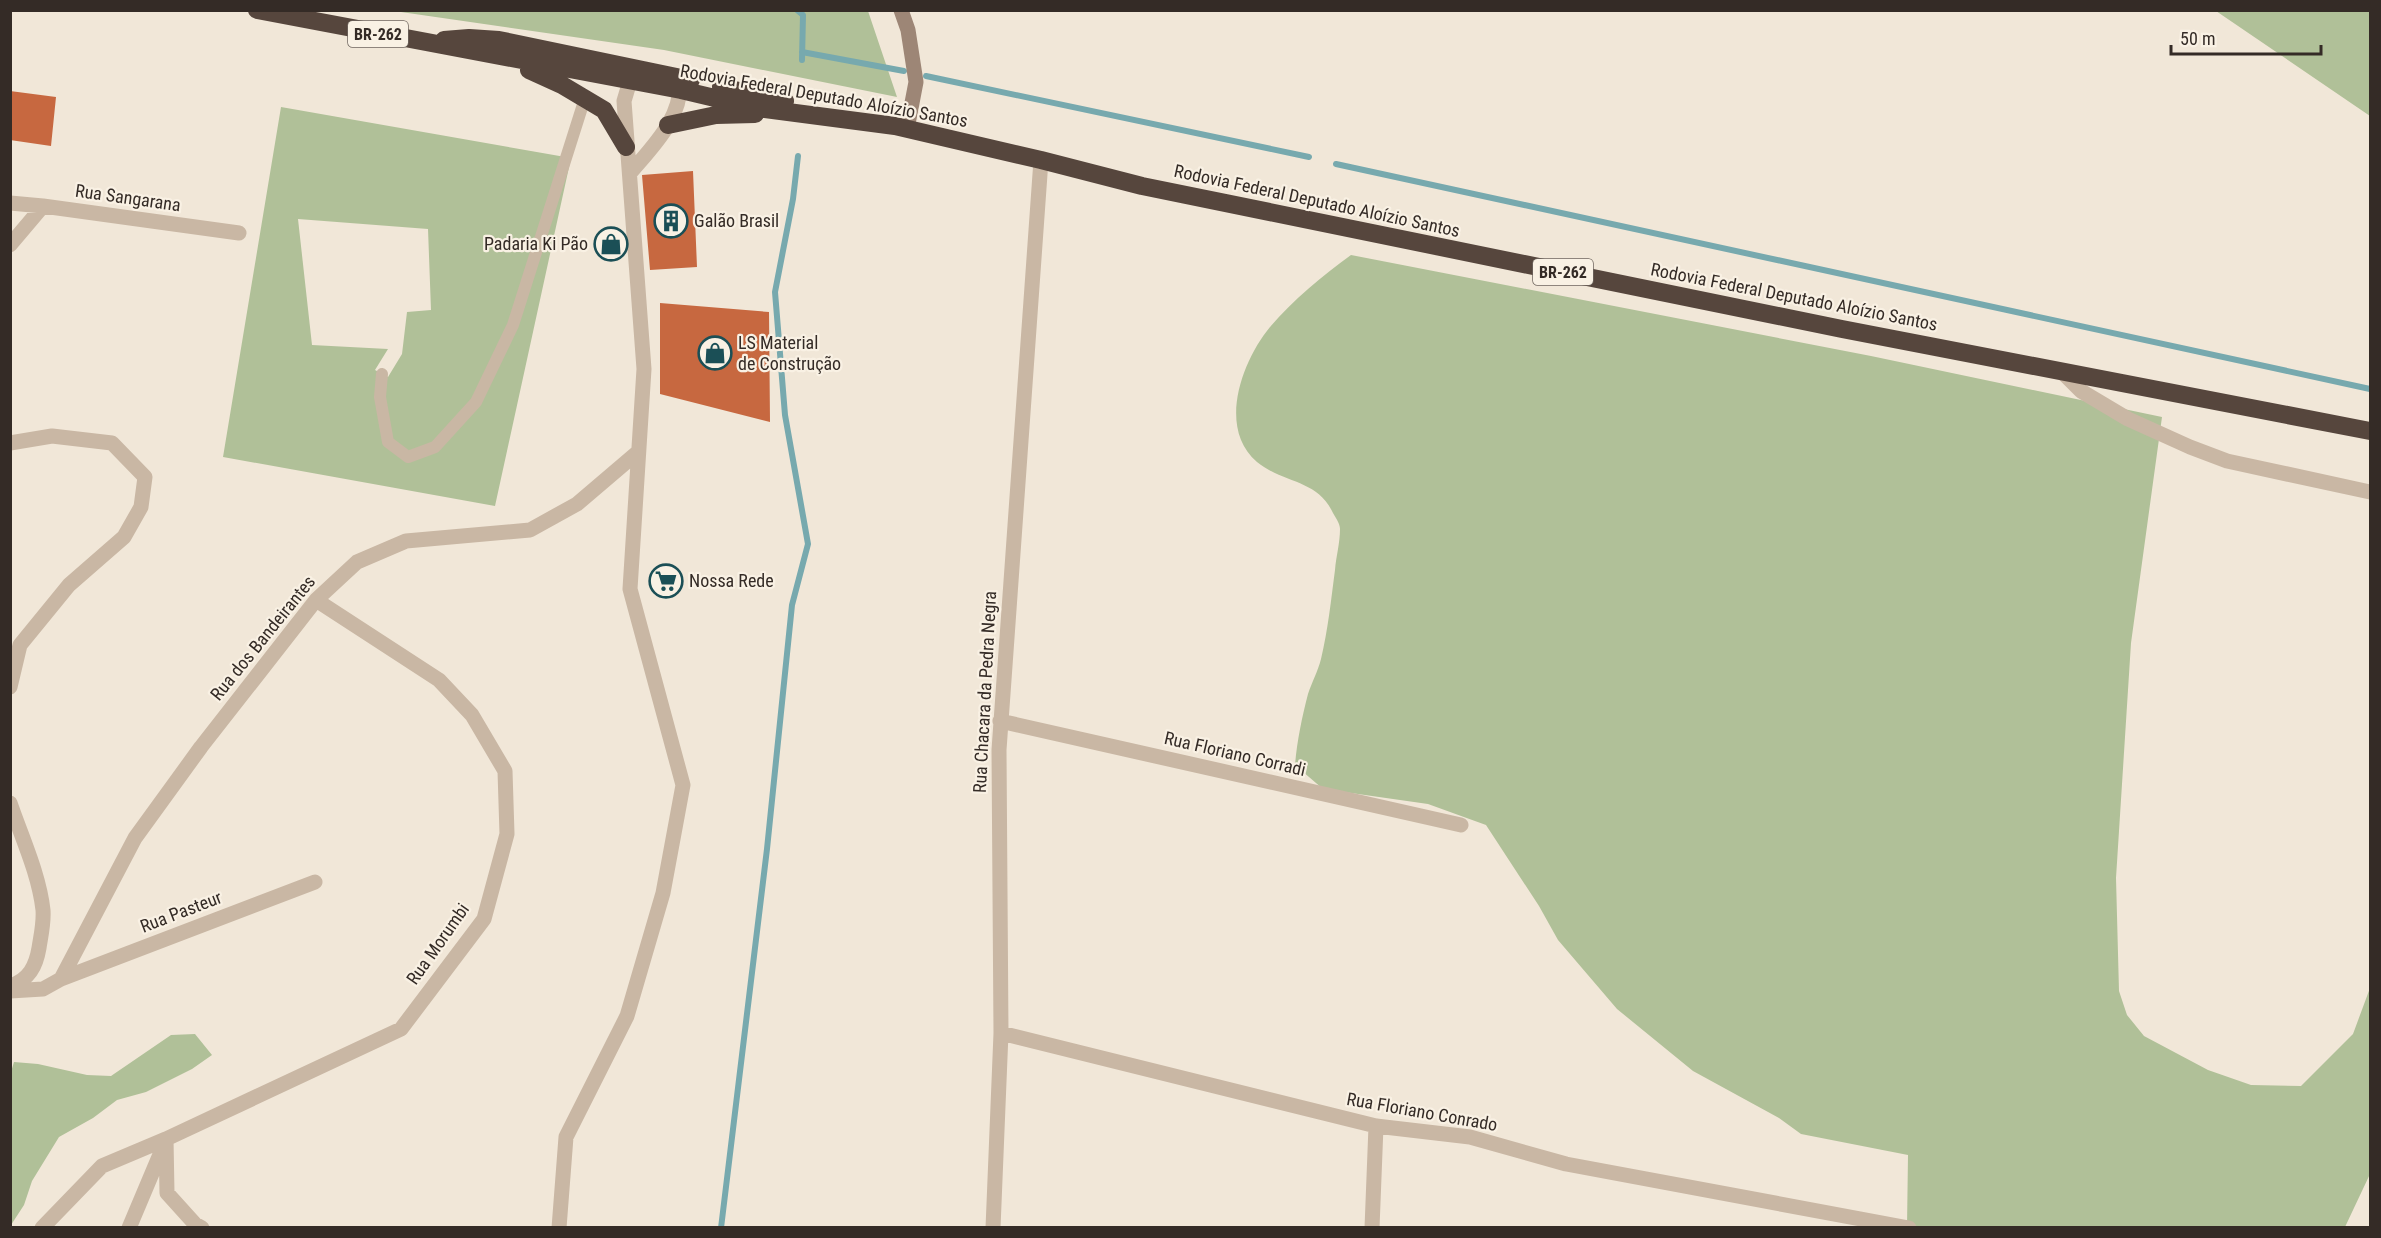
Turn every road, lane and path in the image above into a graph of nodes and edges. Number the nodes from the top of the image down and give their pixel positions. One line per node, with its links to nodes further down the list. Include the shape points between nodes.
1 (257, 10): 3 (highway, Rodovia Federal Deputado Aloízio Santos / BR-262)
2 (901, 10): 10 (street, via 916,82)
3 (426, 43): 4 (highway, Rodovia Federal Deputado Aloízio Santos / BR-262); 5 (highway, via 469,38 499,40)
4 (500, 57): 5 (highway, Rodovia Federal Deputado Aloízio Santos / BR-262); 7 (highway)
5 (631, 75): 6 (highway, Rodovia Federal Deputado Aloízio Santos / BR-262); 11 (street, via 624,101)
6 (680, 84): 8 (highway, Rodovia Federal Deputado Aloízio Santos / BR-262, via 758,108); 9 (street); 10 (highway)
7 (585, 98): 11 (highway, via 604,110); 19 (lane, via 513,325 476,402 435,447 408,457 388,442 380,398)
8 (793, 113): 9 (highway, via 716,115); 10 (highway, Rodovia Federal Deputado Aloízio Santos / BR-262)
9 (668, 126): 13 (street)
10 (901, 127): 12 (highway, Rodovia Federal Deputado Aloízio Santos / BR-262)
11 (626, 147): 13 (street)
12 (1041, 160): 18 (highway, Rodovia Federal Deputado Aloízio Santos / BR-262, via 1142,186); 26 (street, Rua Chacara da Pedra Negra)
13 (631, 172): 22 (street, via 644,369)
14 (10, 203): 15 (street, Rua Sangarana)
15 (43, 206): 16 (street, Rua Sangarana); 17 (street)
16 (239, 233)
17 (10, 245)
18 (2062, 372): 20 (highway, Rodovia Federal Deputado Aloízio Santos / BR-262); 23 (street, via 2081,391 2119,414 2190,447 2227,461)
19 (382, 374)
20 (2370, 431)
21 (10, 443): 25 (street, via 52,436 112,443 146,477 141,507 124,537 69,585 20,645)
22 (638, 452): 24 (street, Rua dos Bandeirantes, via 577,504 530,530 406,541 357,562); 39 (street, via 630,589 683,785 663,893 627,1016 566,1137)
23 (2370, 492)
24 (316, 600): 30 (street, Rua dos Bandeirantes, via 135,838); 35 (street, Rua Morumbi, via 439,680 472,715 505,771 507,834 484,919 401,1029)
25 (10, 687)
26 (1000, 721): 28 (street, Rua Floriano Corradi); 33 (street, Rua Chacara da Pedra Negra)
27 (10, 803): 31 (street, via 38,879 43,911 35,965 22,982)
28 (1461, 825)
29 (315, 882): 30 (street, Rua Pasteur)
30 (61, 978): 32 (street, Rua Pasteur, via 42,989)
31 (10, 986)
32 (10, 991)
33 (1001, 1033): 34 (street, Rua Floriano Conrado); 40 (street, Rua Chacara da Pedra Negra)
34 (1376, 1126): 41 (street); 42 (street, Rua Floriano Conrado, via 1470,1137 1566,1164)
35 (166, 1139): 36 (street, Rua Morumbi, via 102,1167); 37 (street); 38 (street, via 167,1193)
36 (42, 1227)
37 (129, 1227)
38 (202, 1227)
39 (559, 1227)
40 (993, 1227)
41 (1372, 1227)
42 (1909, 1227)

